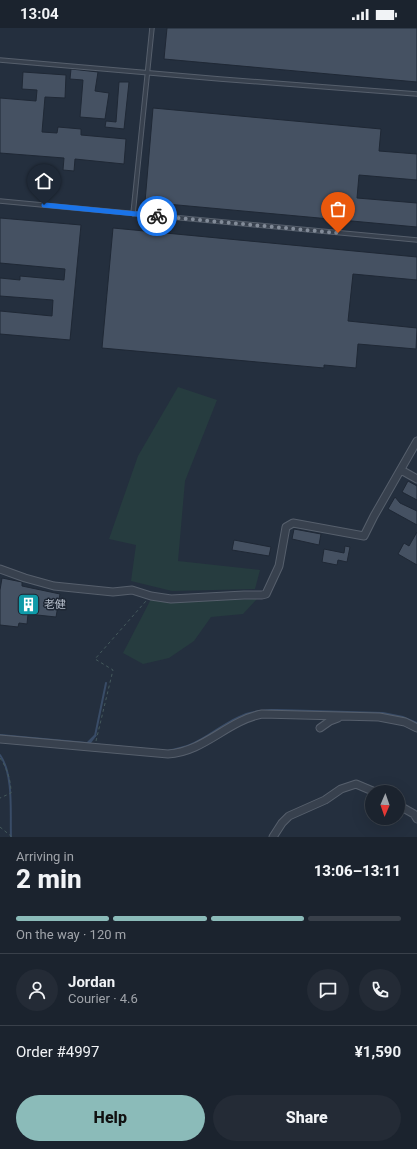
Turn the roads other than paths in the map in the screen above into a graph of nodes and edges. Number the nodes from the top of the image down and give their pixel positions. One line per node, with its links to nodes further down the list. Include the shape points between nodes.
1 (152, 28): 3 (lane)
2 (0, 60): 3 (lane)
3 (148, 73): 4 (lane); 6 (lane)
4 (417, 94)
5 (0, 201): 6 (lane)
6 (133, 214): 7 (lane)
7 (417, 240)
8 (417, 441): 9 (street)
9 (401, 470): 10 (street); 11 (street, via 364,536 289,524 286,527 279,566 266,594 262,596 180,599 151,596 132,590 114,592 54,586)
10 (417, 479)
11 (0, 569)
12 (343, 716): 13 (street, via 330,720); 14 (street, via 392,719); 15 (street, via 252,716 198,746 176,754)
13 (320, 728)
14 (417, 728)
15 (0, 740)
16 (365, 788): 19 (street, via 356,784 341,789 325,800 289,816)
17 (405, 809): 18 (street)
18 (417, 819)
19 (273, 837)

